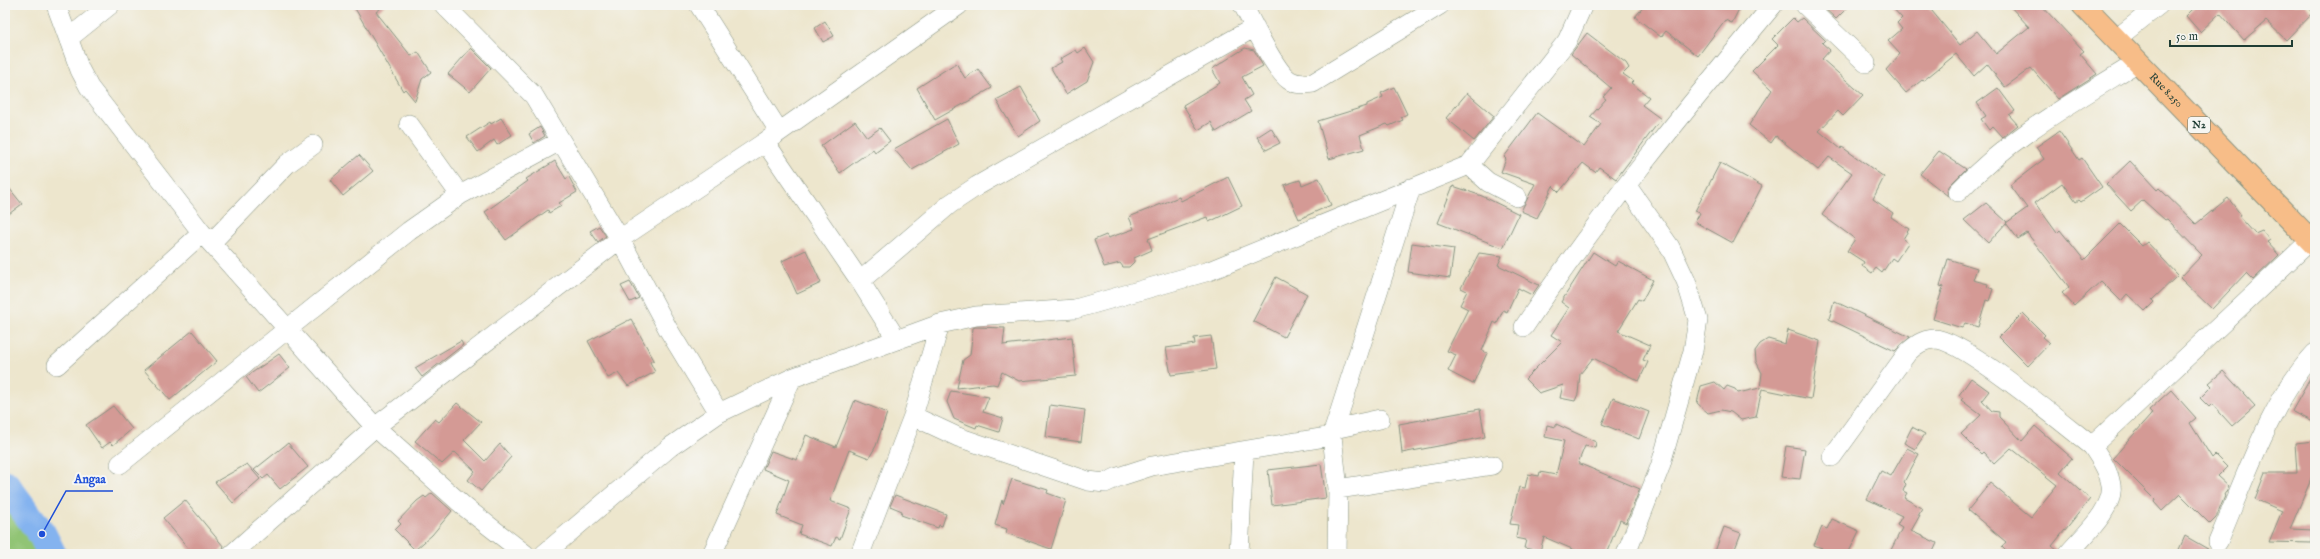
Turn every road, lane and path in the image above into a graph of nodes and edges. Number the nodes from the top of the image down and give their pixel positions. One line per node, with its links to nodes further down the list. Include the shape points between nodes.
1 (56, 5): 14 (street)
2 (110, 5): 14 (street)
3 (444, 5): 20 (street, via 534,96)
4 (699, 5): 19 (street)
5 (959, 5): 19 (street)
6 (1243, 5): 13 (street)
7 (1440, 5): 13 (street, via 1313,83 1300,84 1289,80 1279,69)
8 (1583, 5): 22 (street, via 1567,41)
9 (1773, 5): 23 (street, via 1684,111)
10 (1805, 5): 17 (street)
11 (2083, 5): 15 (highway, Rue 8.250 / N2)
12 (2159, 5): 15 (street)
13 (1255, 27): 31 (street, via 977,186 950,204)
14 (69, 38): 28 (street, via 89,87)
15 (2116, 39): 16 (highway, Rue 8.250 / N2)
16 (2138, 62): 25 (street, via 2063,109 2003,151); 30 (highway, Rue 8.250 / N2)
17 (1866, 63)
18 (408, 124): 26 (street)
19 (772, 136): 29 (street); 31 (street)
20 (560, 141): 26 (street); 29 (street)
21 (313, 145): 28 (street, via 287,164)
22 (1469, 165): 24 (street); 27 (street, via 1488,182)
23 (1627, 186): 33 (street, via 1566,263); 58 (street, via 1670,247 1686,281 1698,320 1693,351 1660,467)
24 (1411, 188): 32 (street, via 1194,275 1075,309 976,316); 43 (street)
25 (1958, 192)
26 (460, 195): 34 (street, via 409,231)
27 (1517, 197)
28 (207, 238): 34 (street); 37 (street)
29 (620, 239): 39 (street, via 668,329); 42 (street)
30 (2313, 243): 44 (street)
31 (860, 281): 35 (street)
32 (940, 324): 35 (street); 40 (street)
33 (1524, 327)
34 (289, 328): 42 (street); 47 (street)
35 (897, 340): 38 (street)
36 (2315, 353): 50 (street, via 2287,391 2274,415)
37 (57, 365)
38 (792, 378): 39 (street); 55 (street)
39 (719, 414): 54 (street, via 670,447)
40 (912, 416): 45 (street, via 958,437 1088,481 1105,483 1152,466); 51 (street)
41 (1380, 420): 43 (street)
42 (375, 426): 52 (street); 53 (street, via 466,508)
43 (1333, 432): 45 (street); 49 (street)
44 (2092, 446): 46 (street, via 2000,374 1957,347 1936,339 1920,342 1908,352); 59 (street, via 2107,471 2111,486 2110,502)
45 (1244, 451): 56 (street)
46 (1832, 457)
47 (120, 464)
48 (1492, 465): 49 (street)
49 (1338, 490): 57 (street)
50 (2218, 542)
51 (863, 553)
52 (232, 554)
53 (525, 554)
54 (544, 554)
55 (712, 554)
56 (1239, 554)
57 (1337, 554)
58 (1626, 554)
59 (2068, 554)

